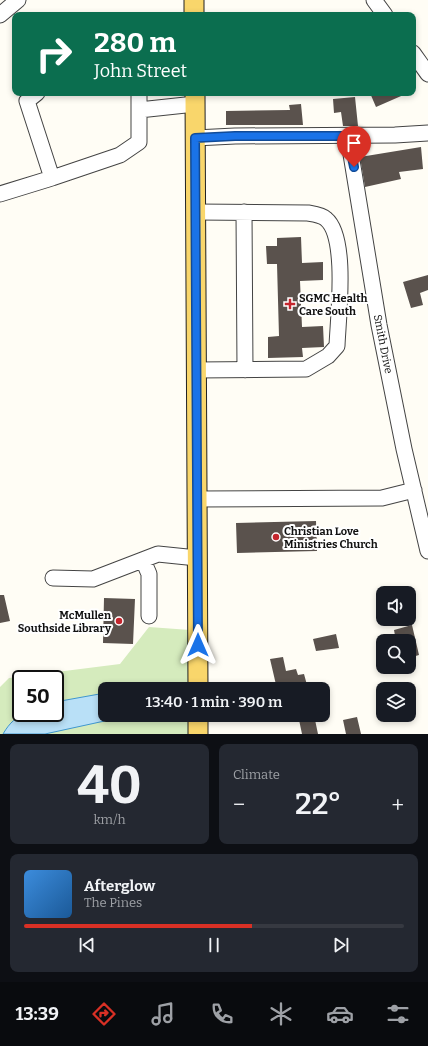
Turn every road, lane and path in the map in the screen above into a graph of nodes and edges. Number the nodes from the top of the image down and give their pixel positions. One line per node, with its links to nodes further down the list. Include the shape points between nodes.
1 (18, 0): 6 (street)
2 (194, 0): 4 (main road)
3 (374, 0): 5 (street)
4 (194, 12)
5 (383, 12)
6 (0, 15)
7 (416, 58): 8 (street)
8 (428, 74)
9 (33, 96): 16 (street, via 27,101)
10 (139, 96): 12 (street)
11 (195, 98): 12 (street); 15 (main road)
12 (139, 110): 16 (street, via 139,142 120,155)
13 (428, 133): 14 (street)
14 (348, 136): 15 (street); 22 (street, Smith Drive, via 379,325)
15 (195, 138): 18 (main road)
16 (52, 178): 17 (street)
17 (0, 194)
18 (196, 212): 19 (street); 20 (main road)
19 (244, 212): 21 (street); 21 (street, via 308,213 325,218 334,230 340,258 336,346 328,356 306,369)
20 (196, 370): 21 (street); 23 (main road)
21 (245, 370)
22 (414, 490): 23 (street, via 382,498); 24 (street, Smith Drive)
23 (197, 499): 25 (main road)
24 (428, 550)
25 (197, 558): 26 (street, via 158,554); 29 (main road)
26 (143, 560): 27 (street, via 93,579); 28 (street, via 149,574)
27 (53, 578)
28 (149, 616)
29 (198, 682)
30 (198, 722): 31 (main road)
31 (198, 734)

